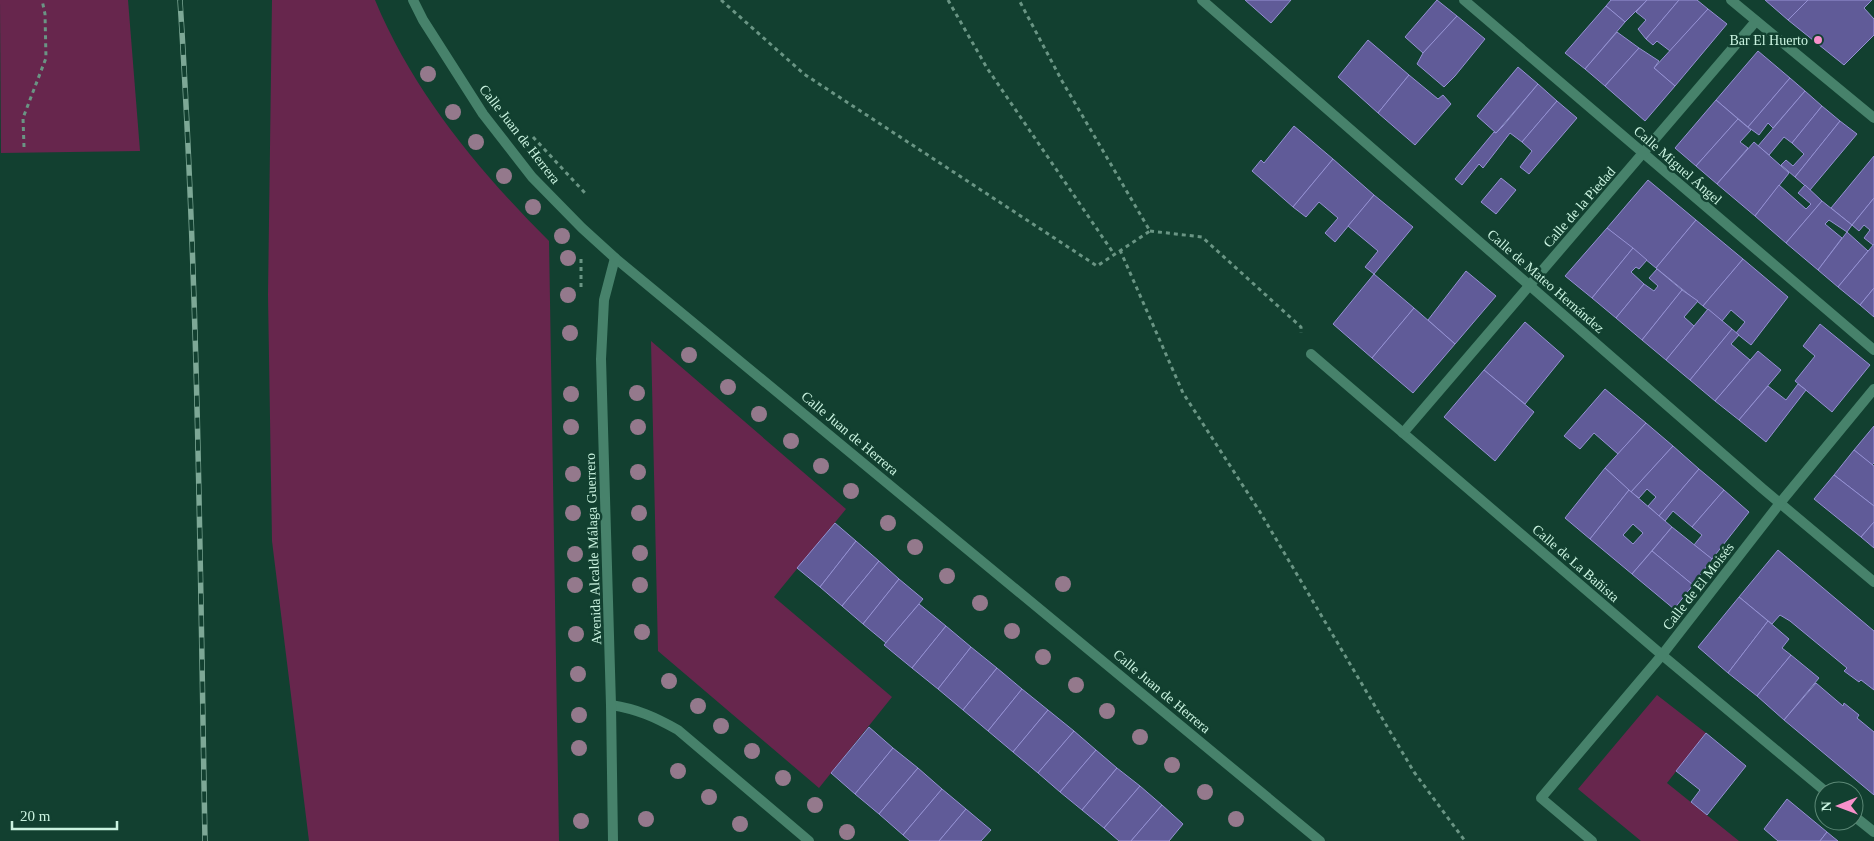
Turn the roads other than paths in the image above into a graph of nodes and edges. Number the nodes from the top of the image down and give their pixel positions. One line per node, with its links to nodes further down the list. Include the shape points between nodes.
1 (413, 0): 8 (street, Calle Juan de Herrera, via 422,20 483,114 532,177)
2 (1202, 0): 9 (street, Calle de Mateo Hernández)
3 (1464, 0): 7 (street, Calle Miguel Ángel)
4 (1731, 0): 5 (street)
5 (1756, 21): 6 (street); 7 (street, Calle de la Piedad)
6 (1874, 118)
7 (1643, 154): 9 (street, Calle de la Piedad); 10 (street, Calle Miguel Ángel)
8 (615, 258): 17 (street, Avenida Alcalde Málaga Guerrero, via 604,300 602,359); 23 (street, Calle Juan de Herrera)
9 (1530, 285): 13 (street, Calle de la Piedad); 14 (street, Calle de Mateo Hernández)
10 (1874, 350)
11 (1311, 354): 13 (street, Calle de La Bañista)
12 (1874, 389): 14 (street, Calle de El Moisés)
13 (1403, 433): 16 (street, Calle de La Bañista)
14 (1780, 503): 15 (street, Calle de Mateo Hernández); 16 (street, Calle de El Moisés)
15 (1874, 582)
16 (1662, 654): 18 (street, Calle de La Bañista); 24 (street, Calle de El Moisés, via 1541,798)
17 (611, 705): 21 (street, Avenida Alcalde Málaga Guerrero); 22 (street, via 654,716 678,730)
18 (1814, 782)
19 (1864, 824): 20 (street)
20 (1874, 832)
21 (613, 841)
22 (809, 841)
23 (1320, 841)
24 (1592, 841)

